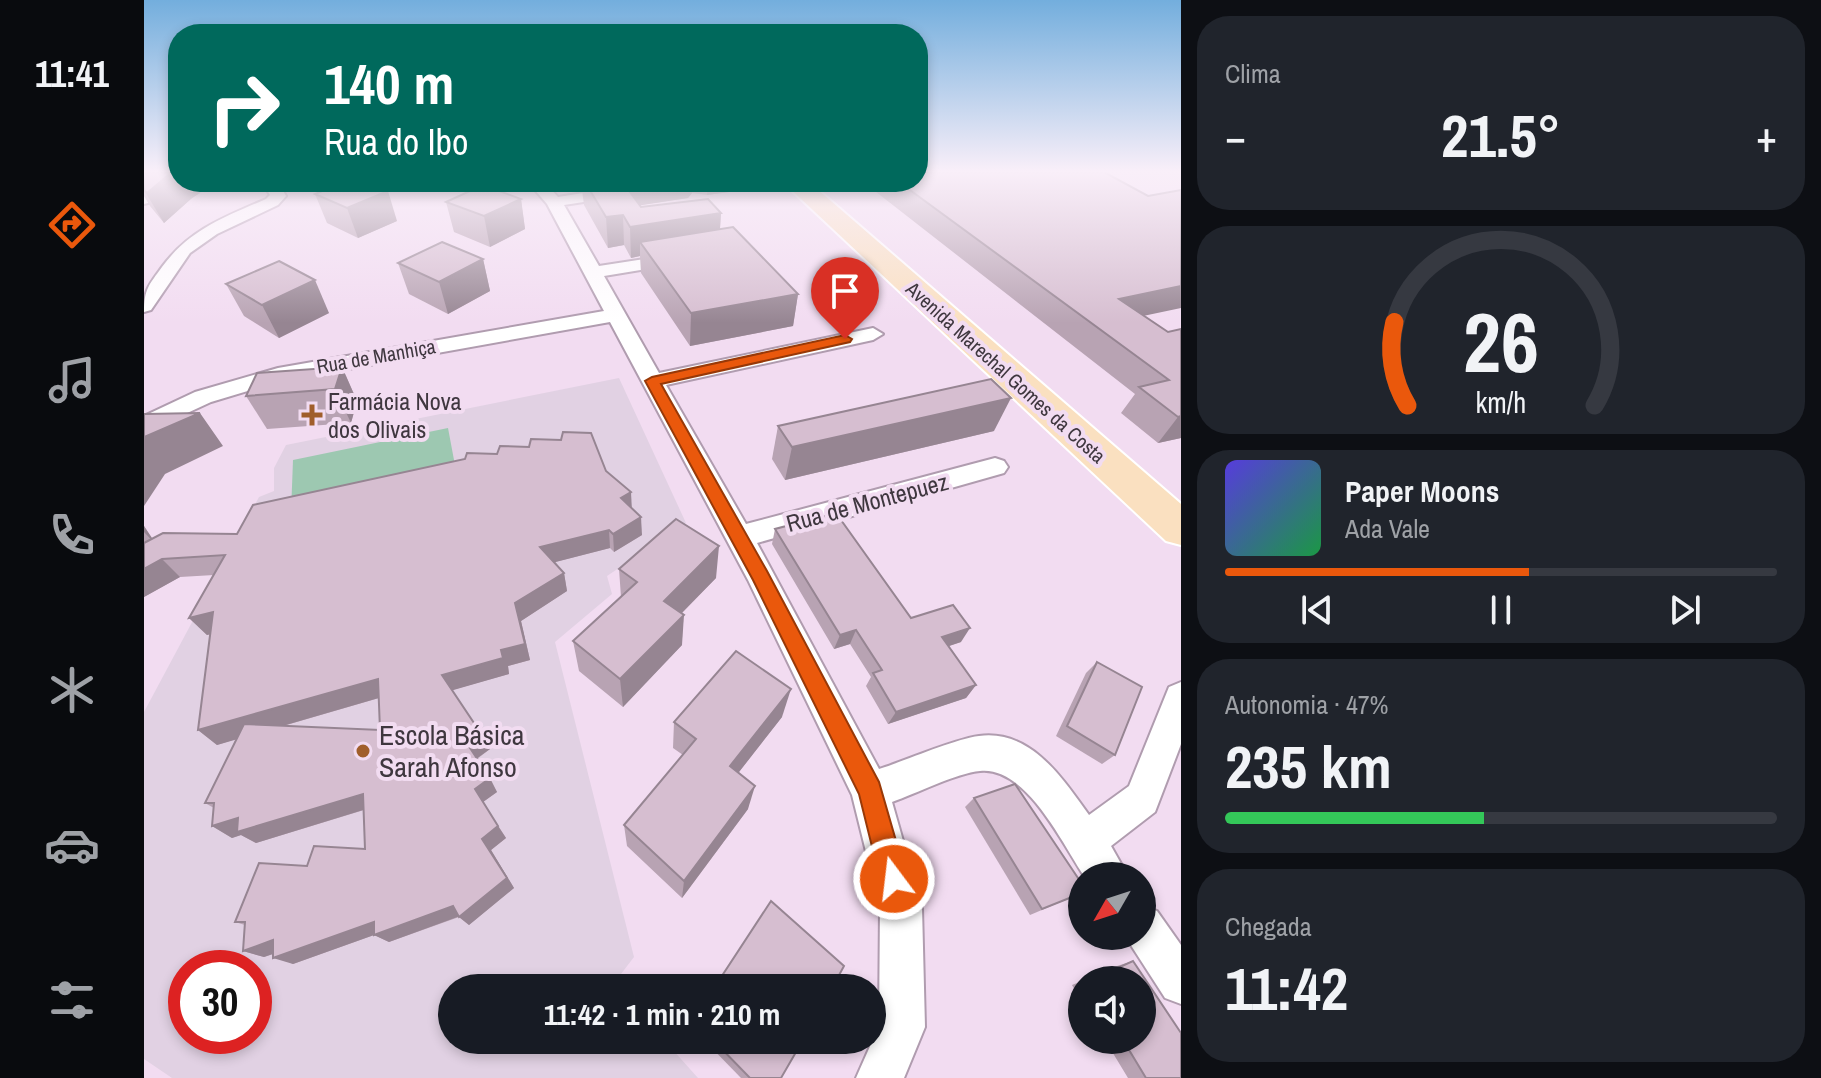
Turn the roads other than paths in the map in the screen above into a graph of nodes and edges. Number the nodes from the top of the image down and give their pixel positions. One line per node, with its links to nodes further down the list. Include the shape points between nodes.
1 (228, 222): 7 (street, via 184,249)
2 (565, 222): 6 (street)
3 (840, 222): 14 (main road, Avenida Marechal Gomes da Costa)
4 (863, 222): 13 (main road, Avenida Marechal Gomes da Costa)
5 (695, 256): 6 (street)
6 (591, 273): 8 (street)
7 (144, 306)
8 (615, 315): 10 (street); 11 (street, Rua de Manhiça, via 278,375 203,397)
9 (873, 334): 10 (street)
10 (652, 381): 15 (street)
11 (144, 425)
12 (995, 467): 15 (street, Rua de Montepuez)
13 (1181, 496)
14 (1181, 529)
15 (739, 537): 17 (street)
16 (1181, 698): 18 (street, via 1142,799)
17 (870, 791): 18 (street, via 979,753 1002,755 1026,766 1046,786); 22 (street, via 901,908 902,1027)
18 (1085, 842): 19 (street)
19 (1099, 862)
20 (1156, 946): 21 (street)
21 (1181, 982)
22 (880, 1078)

